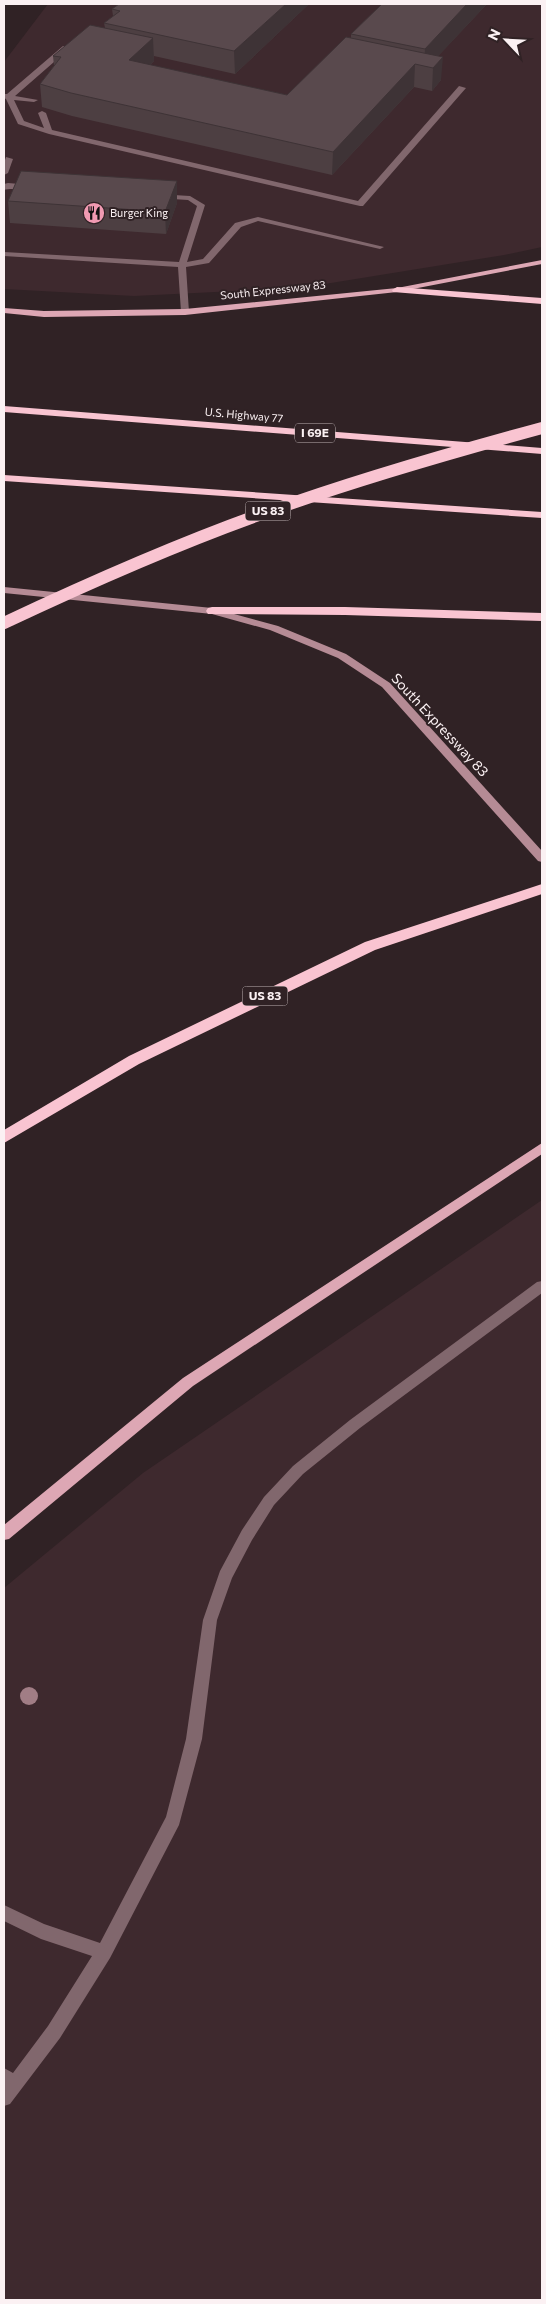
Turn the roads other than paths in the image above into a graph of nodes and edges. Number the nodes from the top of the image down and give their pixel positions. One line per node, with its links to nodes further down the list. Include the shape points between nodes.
1 (72, 43): 3 (lane)
2 (462, 88): 6 (lane, via 360,204)
3 (6, 96): 4 (lane); 6 (lane, via 21,122)
4 (34, 100)
5 (42, 113): 6 (lane)
6 (49, 132)
7 (10, 159): 8 (lane)
8 (4, 173)
9 (4, 188): 10 (lane)
10 (36, 188)
11 (152, 196): 15 (lane, via 190,198 200,205)
12 (380, 247): 15 (lane, via 258,218 238,225 206,261)
13 (4, 254): 15 (lane)
14 (542, 262): 16 (main road, South Expressway 83)
15 (182, 265): 19 (lane)
16 (397, 290): 17 (highway); 19 (main road, South Expressway 83)
17 (542, 301)
18 (4, 311): 20 (main road, South Expressway 83)
19 (185, 312): 20 (main road, South Expressway 83)
20 (44, 314): 21 (main road)
21 (4, 320)
22 (4, 409): 24 (highway, U.S. Highway 77 / I 69E)
23 (542, 428): 30 (highway, US 83, bridge, via 388,470 230,524 137,562)
24 (542, 451)
25 (4, 478): 26 (highway)
26 (542, 515)
27 (4, 590): 28 (main road, South Expressway 83)
28 (212, 611): 29 (highway); 31 (main road, South Expressway 83, via 274,628 342,656 386,685)
29 (542, 617)
30 (4, 623)
31 (542, 858)
32 (542, 889): 33 (highway, US 83, via 370,946 134,1060)
33 (4, 1137)
34 (542, 1148): 36 (main road, via 188,1382)
35 (541, 1289): 38 (lane, via 355,1424 298,1470 269,1501 225,1576 210,1620 194,1739 172,1819)
36 (4, 1534)
37 (4, 1913): 38 (lane, via 41,1931)
38 (104, 1952): 39 (lane, via 54,2032)
39 (7, 2087)

